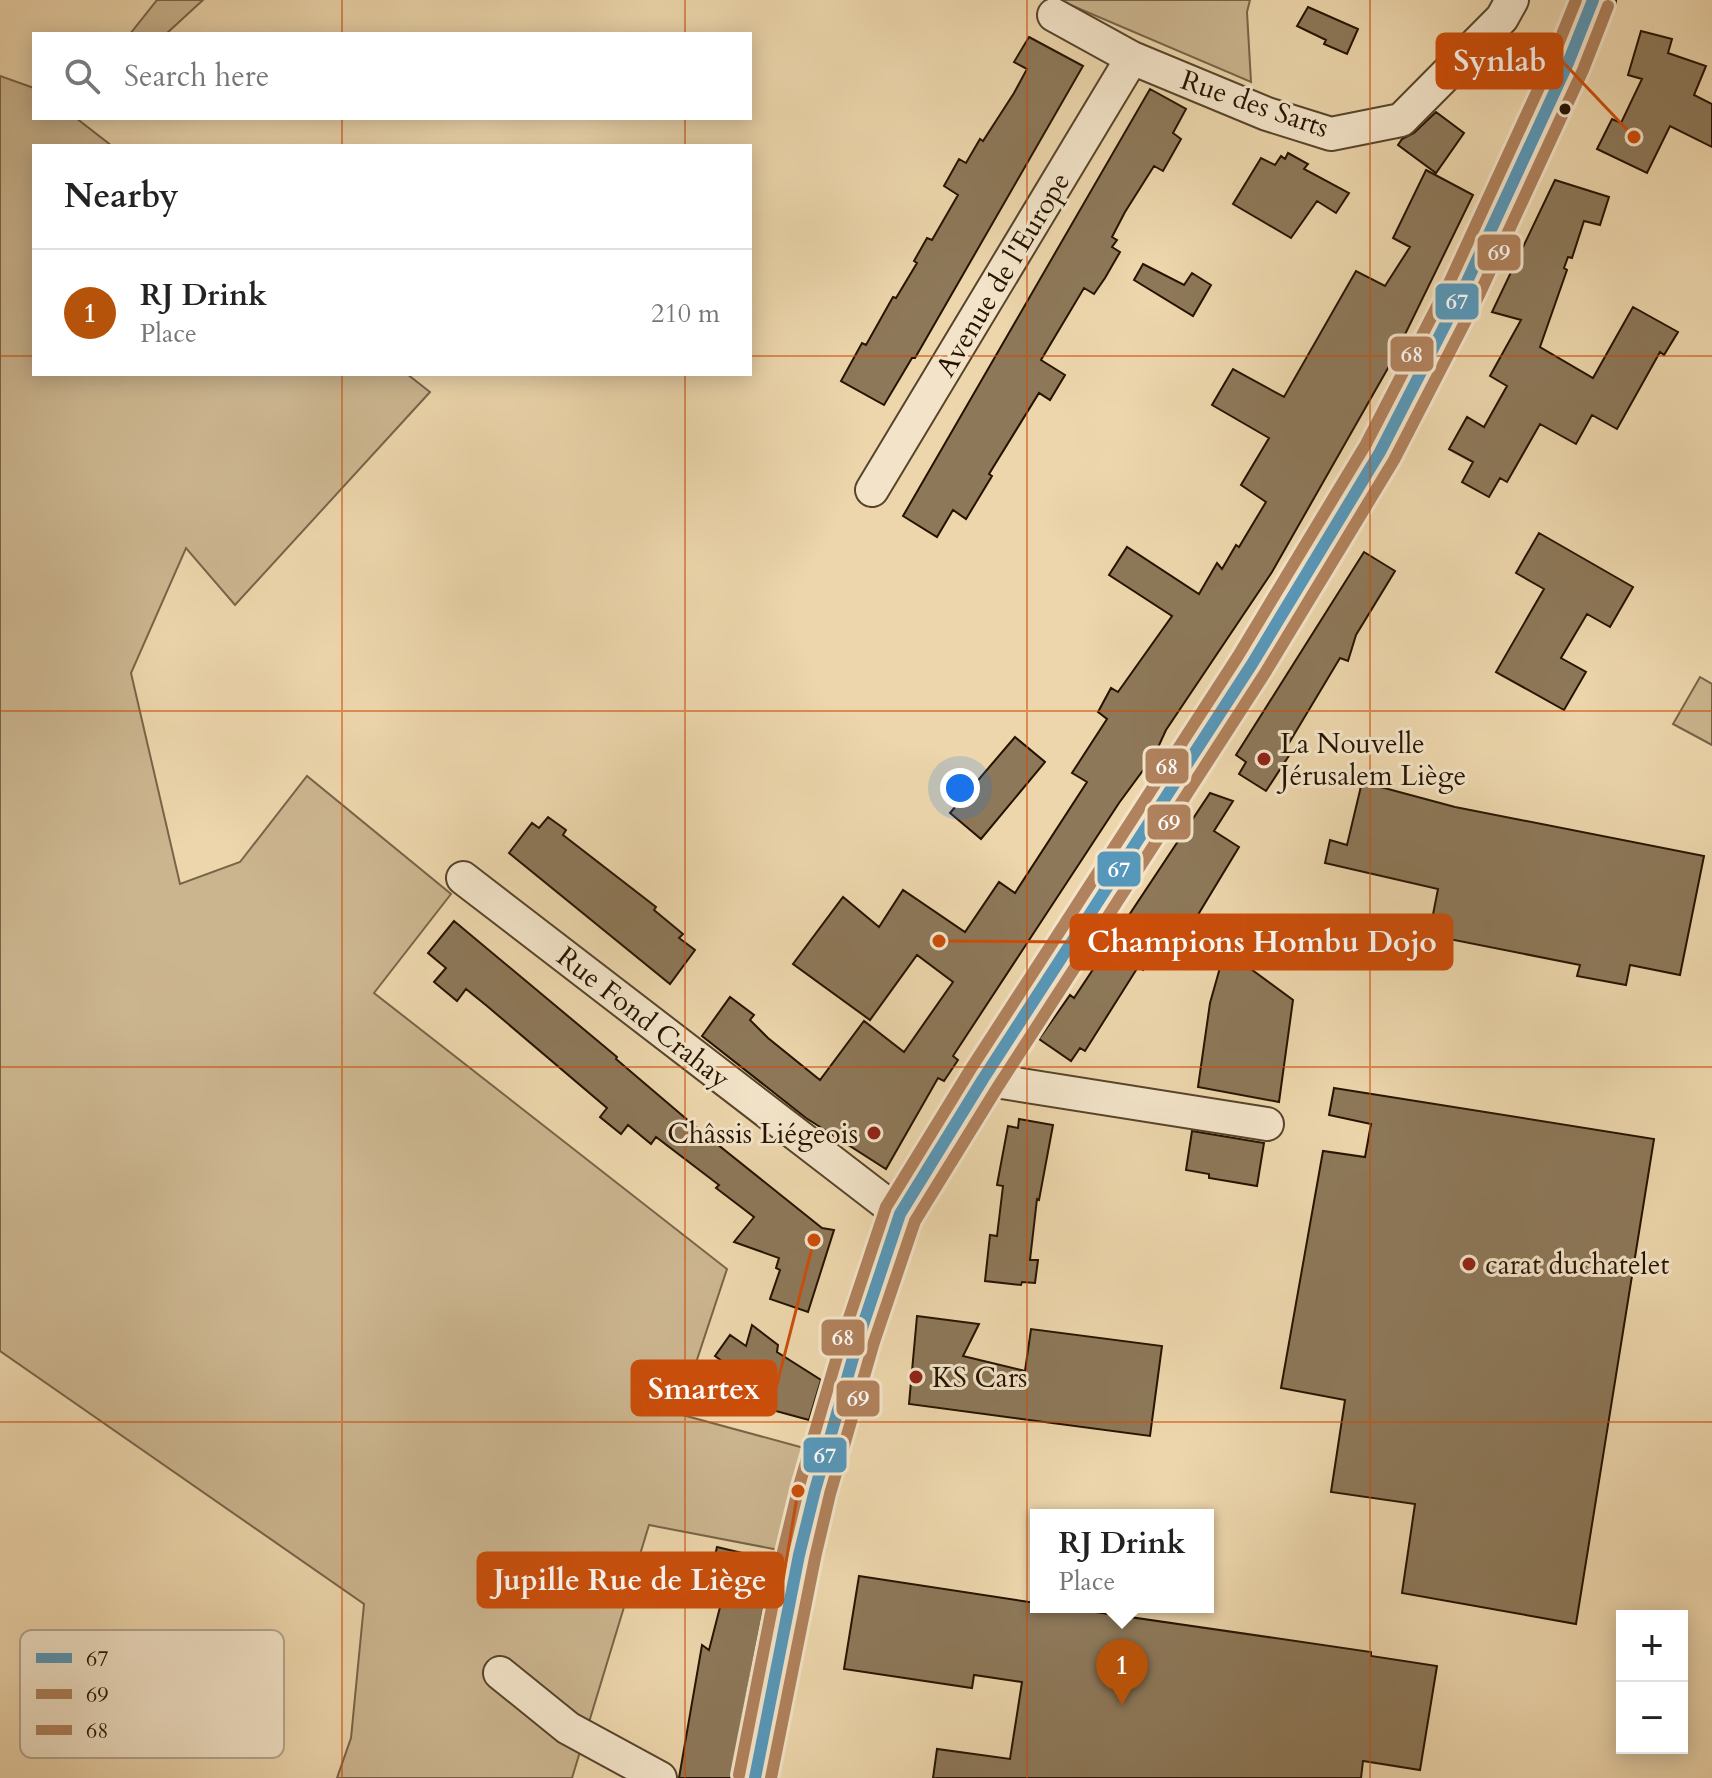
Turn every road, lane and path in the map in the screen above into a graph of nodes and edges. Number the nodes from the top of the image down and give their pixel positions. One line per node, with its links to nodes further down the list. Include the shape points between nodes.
1 (1512, 0): 4 (street, Rue des Sarts, via 1502,18 1401,120 1331,134 1267,114)
2 (1593, 0): 7 (main road, via 1464,288 1380,452 1252,664)
3 (1054, 15): 4 (street, Rue des Sarts)
4 (1132, 58): 5 (street, Avenue de l'Europe)
5 (872, 490)
6 (463, 878): 9 (street, Rue Fond Crahay)
7 (983, 1079): 8 (street); 9 (main road)
8 (1267, 1124)
9 (900, 1214): 12 (main road, via 861,1329 799,1555)
10 (500, 1673): 11 (street, via 568,1728)
11 (660, 1778)
12 (755, 1778)

